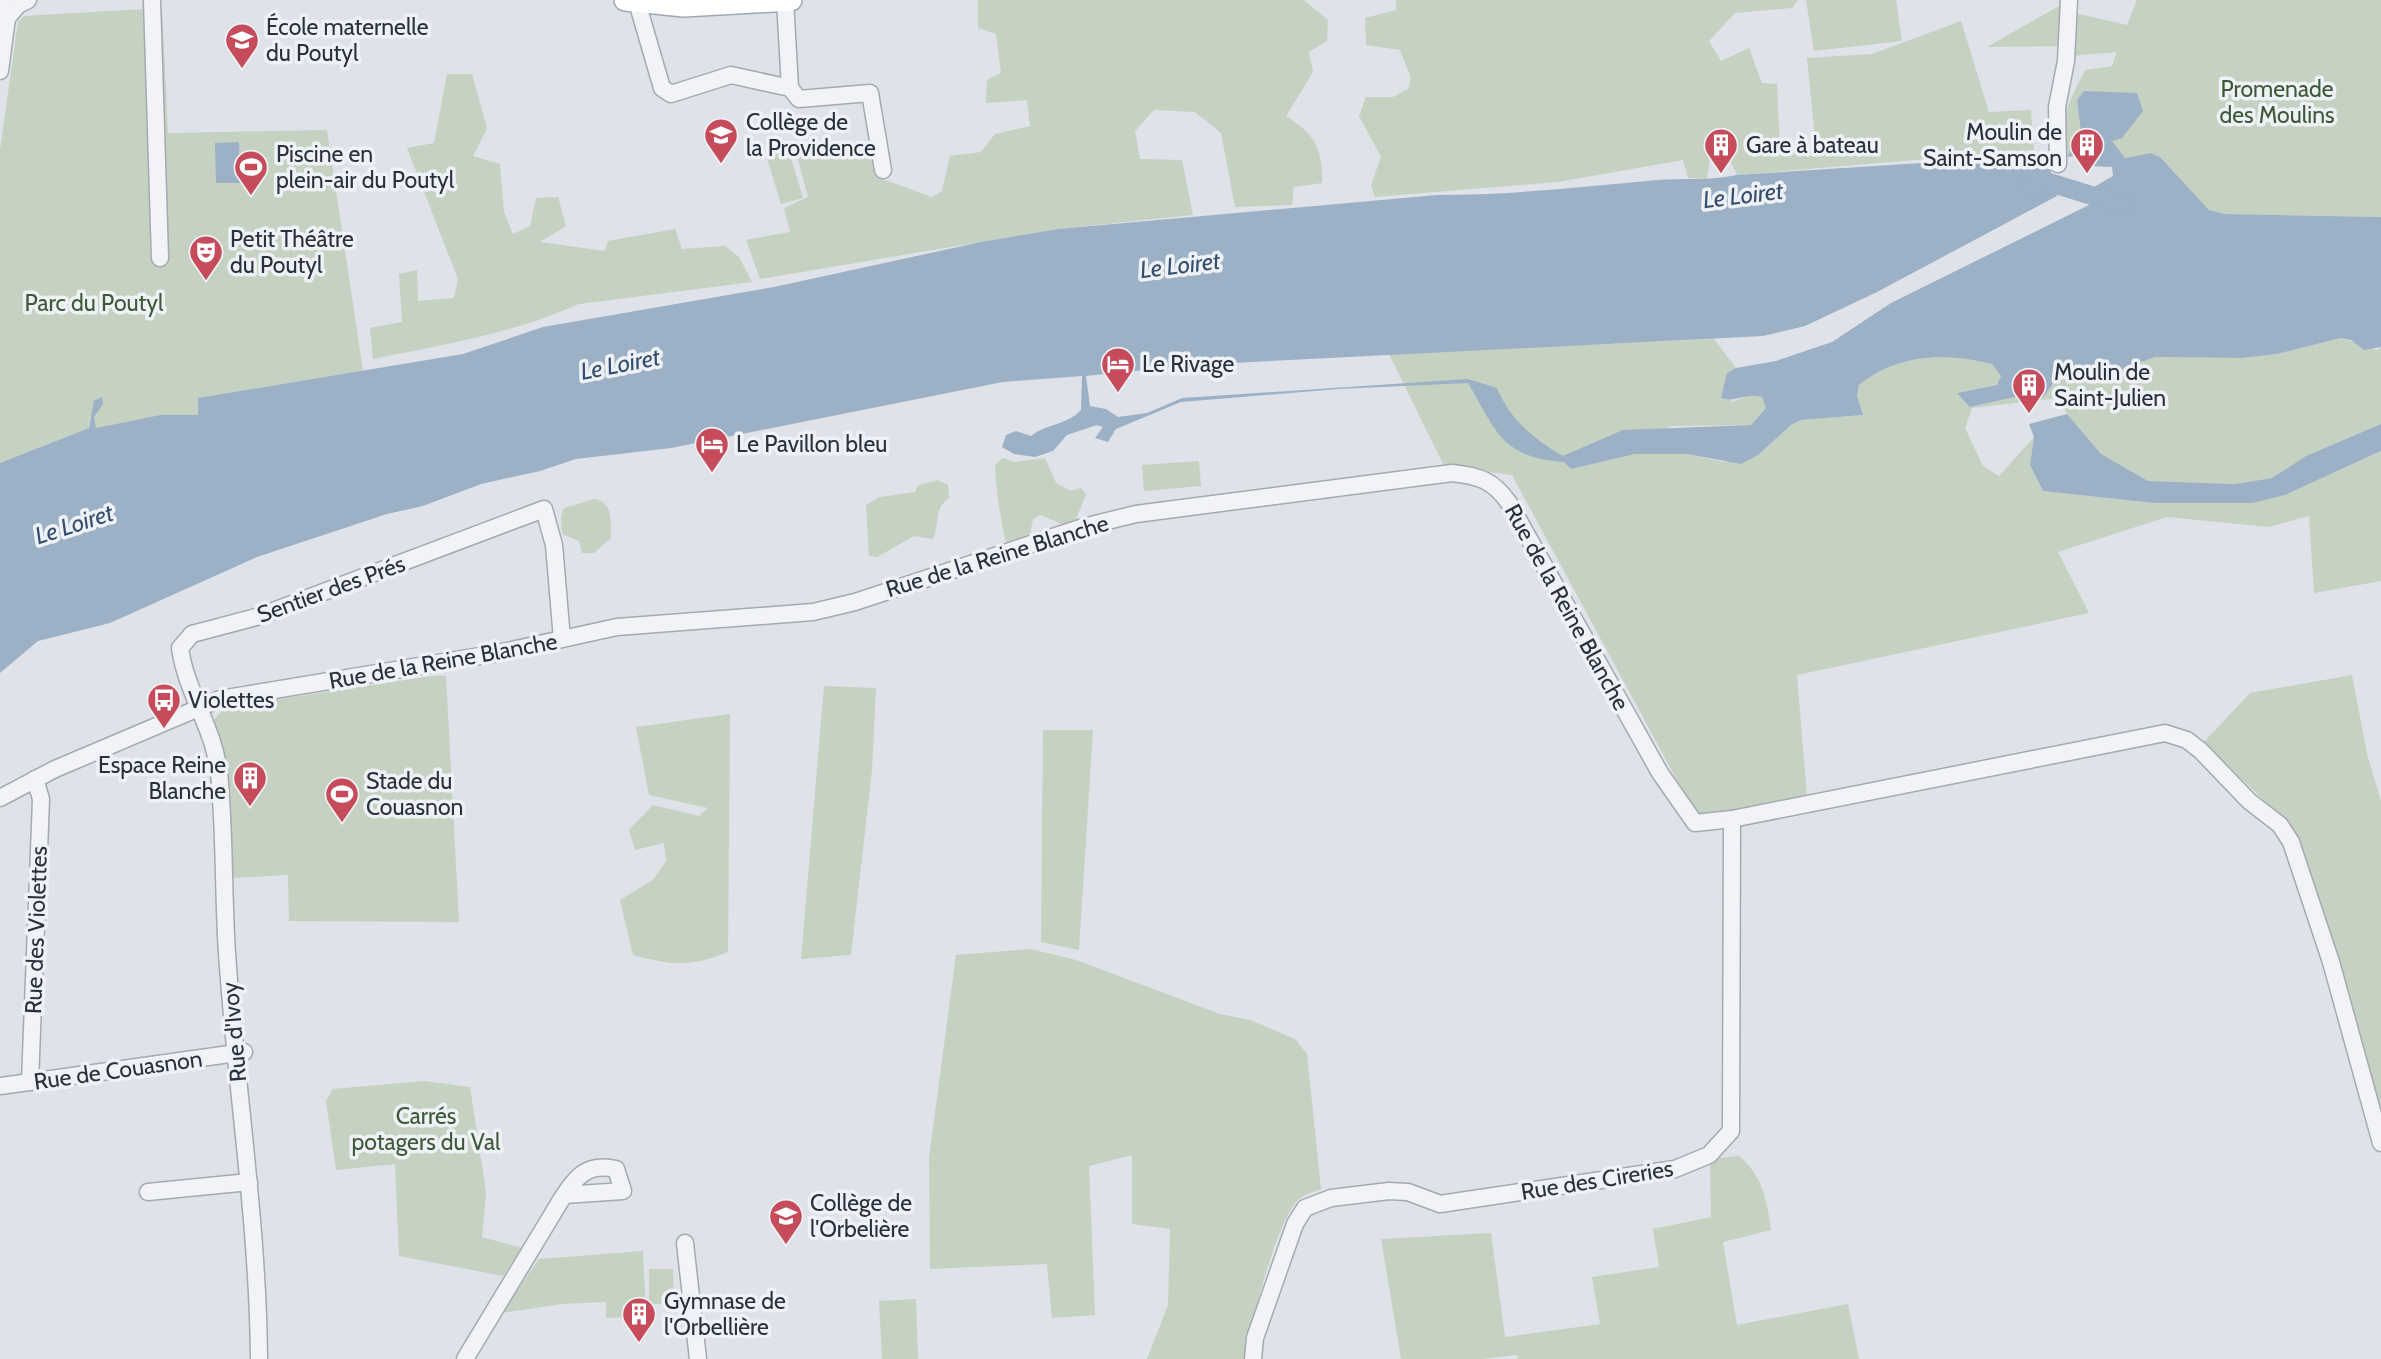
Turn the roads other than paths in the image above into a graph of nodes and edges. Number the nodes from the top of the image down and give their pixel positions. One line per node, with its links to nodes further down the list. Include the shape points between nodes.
1 (3, 0): 8 (street)
2 (28, 0): 8 (street)
3 (152, 0): 13 (street)
4 (785, 0): 5 (main road); 7 (main road, via 684,6); 10 (street)
5 (791, 0)
6 (2069, 0): 11 (street, via 2066,61 2057,107)
7 (631, 1): 10 (street, via 662,89 671,94 731,75)
8 (7, 19): 9 (street)
9 (0, 71)
10 (790, 88): 12 (street, via 799,99 870,93)
11 (2058, 164)
12 (883, 170)
13 (160, 258)
14 (562, 639): 15 (street, Rue de la Reine Blanche, via 220,699); 15 (street, Sentier des Prés, via 554,545 544,509 260,616 192,634 180,648 187,682); 18 (street, Rue de la Reine Blanche, via 617,627 813,612 1136,514 1452,473 1483,477 1499,488 1509,503 1689,817 1702,824)
15 (200, 707): 16 (street, Rue de la Reine Blanche); 19 (street, Rue d'Ivoy, via 219,774 227,953)
16 (35, 779): 17 (street, Rue de la Reine Blanche); 20 (street, Rue des Violettes, via 41,799)
17 (0, 798)
18 (1732, 819): 22 (street, Rue de la Reine Blanche, via 2104,743 2165,733 2187,740 2280,825 2291,842 2331,962); 30 (street, Rue des Cireries, via 1731,1131 1709,1155 1675,1169 1440,1204 1408,1192 1389,1191 1331,1198 1305,1208 1259,1325)
19 (241, 1053): 20 (street, Rue de Couasnon); 23 (street, Rue d'Ivoy)
20 (30, 1082): 21 (street, Rue de Couasnon)
21 (0, 1086)
22 (2381, 1143)
23 (249, 1182): 24 (street); 27 (street, Rue d'Ivoy)
24 (148, 1192)
25 (564, 1195): 28 (street)
26 (685, 1243): 29 (street)
27 (260, 1359)
28 (465, 1359)
29 (698, 1359)
30 (1253, 1359)

